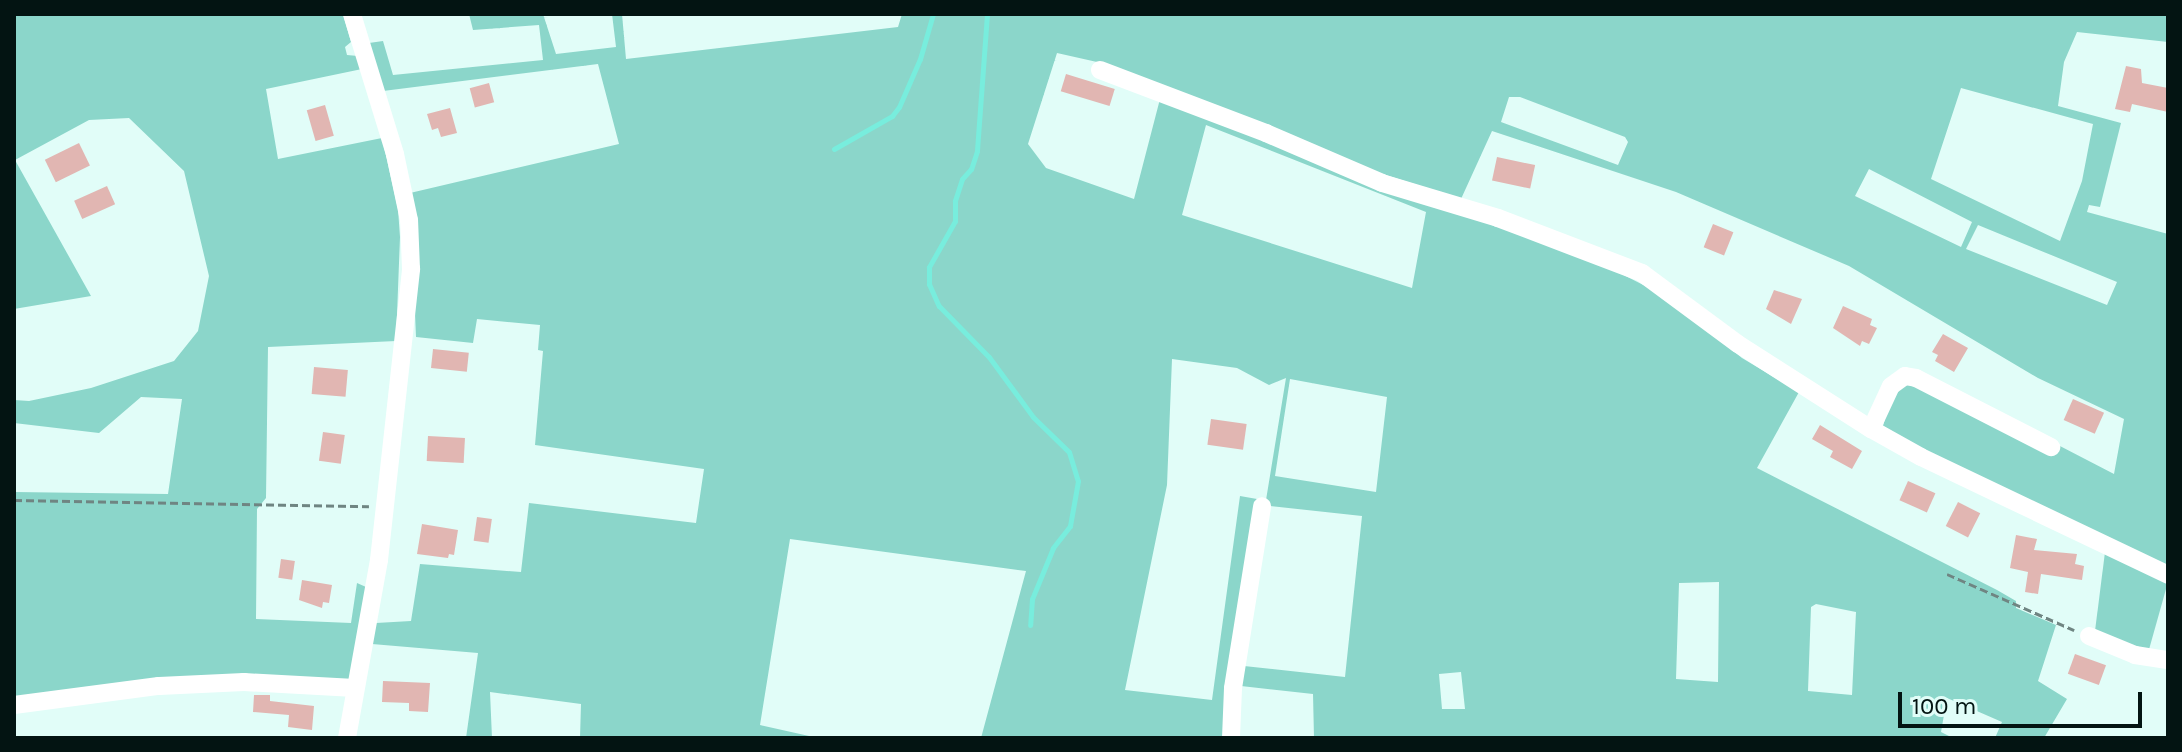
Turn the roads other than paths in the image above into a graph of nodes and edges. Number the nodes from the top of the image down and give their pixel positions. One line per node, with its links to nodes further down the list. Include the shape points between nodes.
1 (352, 14): 9 (street, via 389,130 409,220 411,269 385,507)
2 (1100, 70): 3 (street, via 1382,183 1498,218 1642,273 1738,344)
3 (1871, 429): 4 (street, via 1891,386 1905,376); 6 (street)
4 (2051, 447)
5 (1262, 506): 12 (street, via 1233,688)
6 (2168, 575)
7 (2089, 636): 8 (street, via 2135,655)
8 (2168, 660)
9 (355, 688): 10 (street, via 244,682 173,685); 11 (street)
10 (14, 705)
11 (347, 738)
12 (1231, 738)

